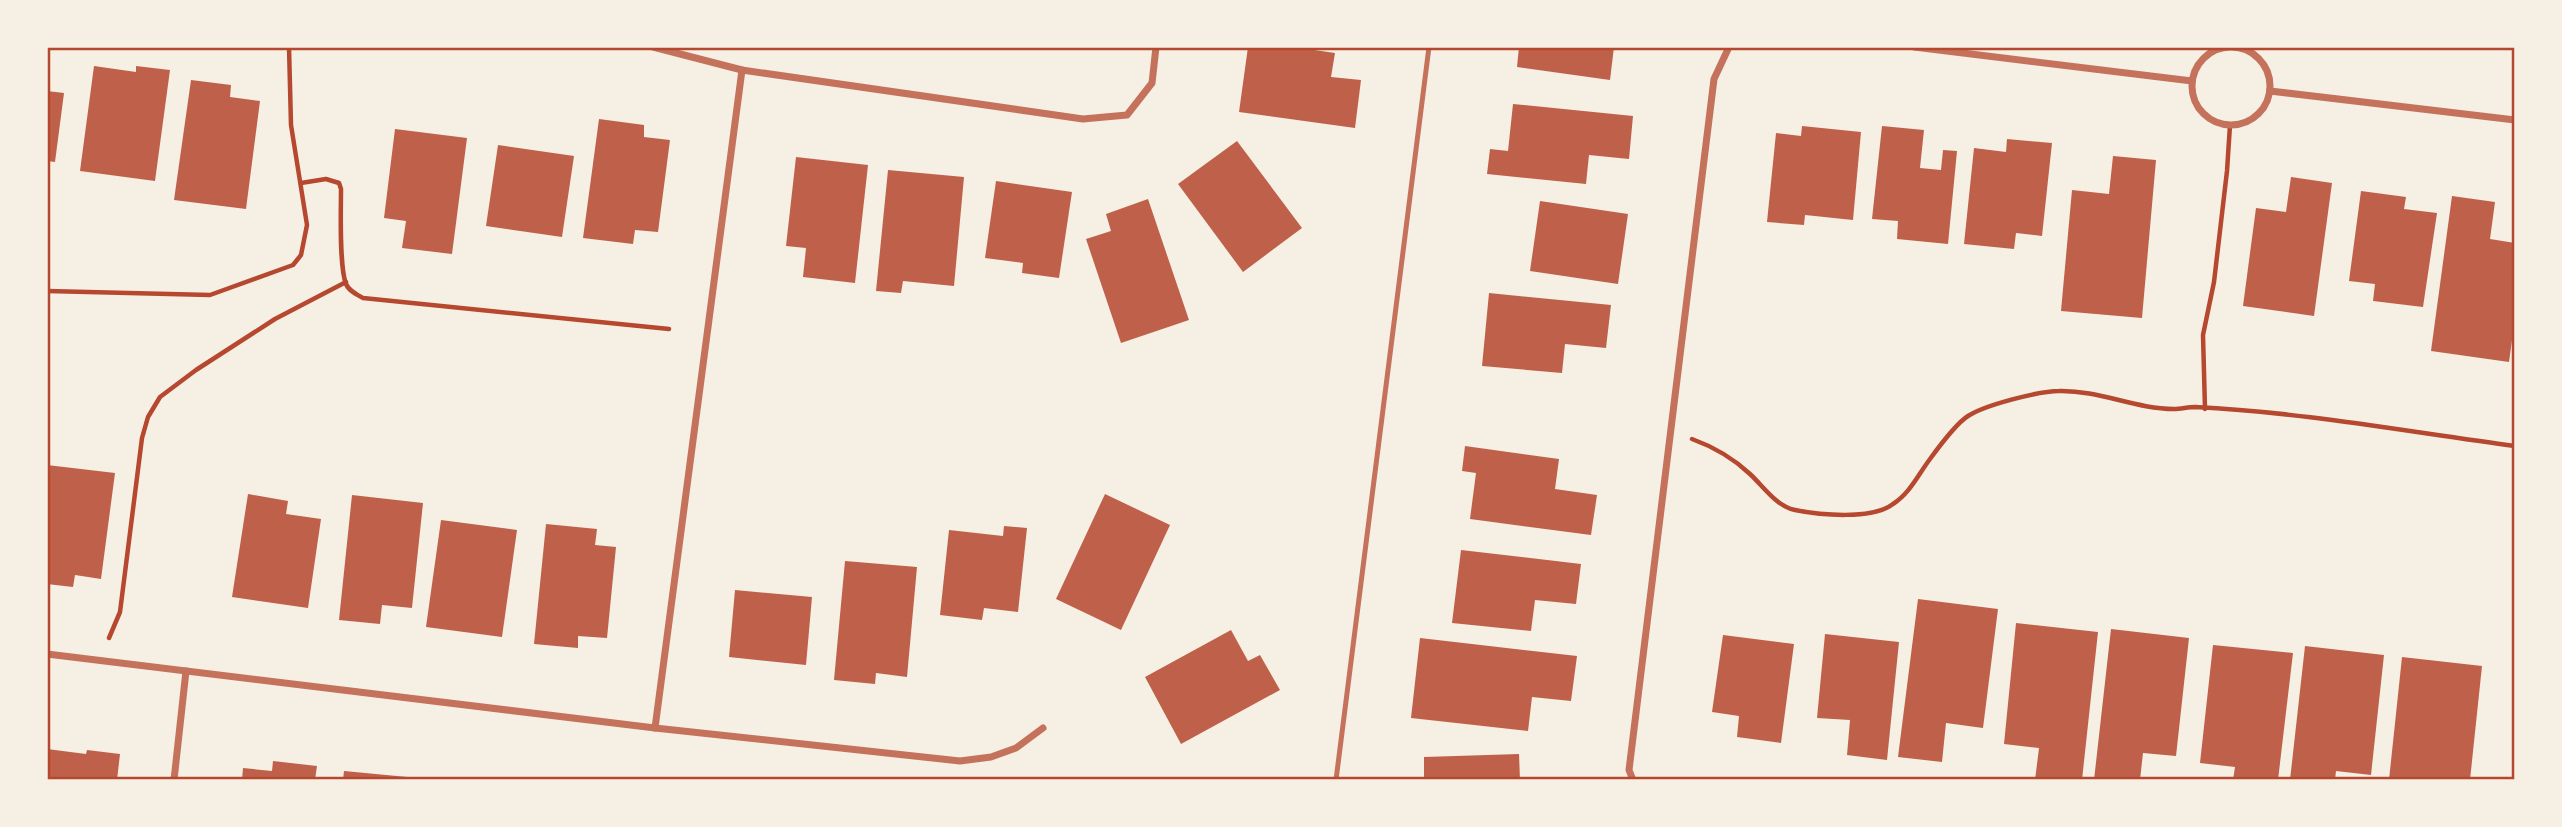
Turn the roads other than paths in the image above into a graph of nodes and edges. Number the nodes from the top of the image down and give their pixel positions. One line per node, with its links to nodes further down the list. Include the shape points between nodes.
1 (653, 47): 7 (street)
2 (1156, 47): 7 (street, via 1152,83 1127,115 1083,119)
3 (1429, 47): 16 (lane)
4 (1729, 47): 17 (street, via 1714,79 1629,771)
5 (1914, 47): 8 (street)
6 (2236, 48): 8 (street, via 2210,52); 9 (street, via 2259,59 2268,74)
7 (742, 70): 13 (street)
8 (2192, 81): 9 (street, via 2202,114 2230,125 2251,120 2264,107)
9 (2270, 91): 10 (street)
10 (2515, 120)
11 (47, 654): 12 (street)
12 (186, 671): 13 (street); 15 (street)
13 (655, 728): 14 (street, via 960,761 1016,748)
14 (1043, 728)
15 (174, 780)
16 (1336, 780)
17 (1633, 780)

